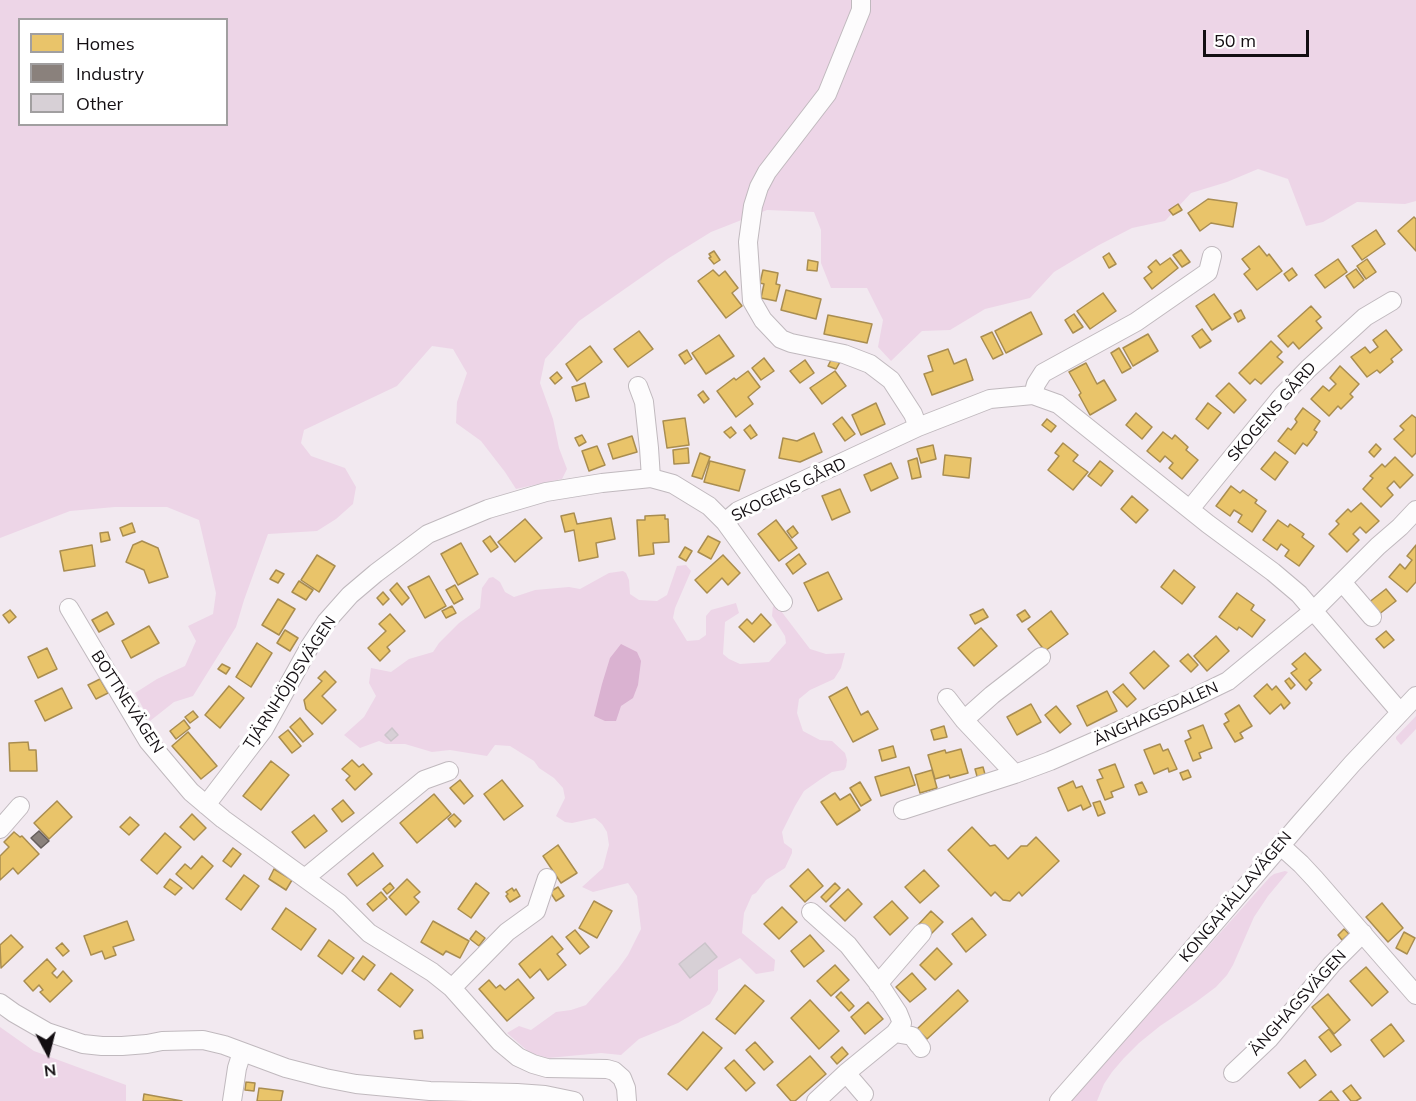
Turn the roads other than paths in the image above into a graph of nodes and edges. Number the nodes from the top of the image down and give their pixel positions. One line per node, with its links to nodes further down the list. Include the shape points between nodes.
1 (861, 0): 6 (street, via 861,10 827,94 759,187 748,242 752,301 781,339 844,354 870,364 891,380)
2 (1212, 256): 5 (street, via 1208,272 1145,315 1043,372)
3 (1392, 301): 8 (street, SKOGENS GÅRD, via 1365,317 1308,369)
4 (638, 386): 7 (street, via 644,402)
5 (1033, 395): 6 (street, SKOGENS GÅRD, via 990,399); 8 (street, SKOGENS GÅRD, via 1058,404)
6 (918, 428): 10 (street, SKOGENS GÅRD, via 738,511)
7 (651, 478): 10 (street, TJÄRNHÖJDSVÄGEN, via 673,484 710,506); 23 (street, TJÄRNHÖJDSVÄGEN, via 546,492 488,509 428,534 350,595 326,622 264,729)
8 (1190, 509): 14 (street, SKOGENS GÅRD, via 1273,572)
9 (1416, 510): 11 (street)
10 (724, 522): 12 (street, TJÄRNHÖJDSVÄGEN)
11 (1342, 582): 14 (street); 15 (street)
12 (783, 602)
13 (69, 608): 23 (street, BOTTNEVÄGEN, via 148,741)
14 (1313, 610): 19 (street, SKOGENS GÅRD); 22 (street, ÄNGHAGSDALEN, via 1228,681)
15 (1372, 617)
16 (1041, 657): 20 (street)
17 (1416, 696): 19 (street, KONGAHÄLLAVÄGEN)
18 (947, 698): 20 (street)
19 (1400, 712): 27 (street, KONGAHÄLLAVÄGEN)
20 (964, 720): 22 (street)
21 (449, 771): 28 (street, via 424,780)
22 (1015, 774): 25 (street, ÄNGHAGSDALEN)
23 (206, 805): 28 (street, BOTTNEVÄGEN)
24 (20, 806): 26 (street)
25 (903, 810)
26 (0, 829)
27 (1280, 845): 32 (street); 47 (street, KONGAHÄLLAVÄGEN)
28 (305, 878): 34 (street, BOTTNEVÄGEN, via 339,903 369,933)
29 (547, 878): 34 (street, via 536,910 507,932)
30 (811, 912): 33 (street, via 848,945)
31 (922, 933): 33 (street)
32 (1363, 933): 35 (street); 41 (street, ÄNGHAGSVÄGEN, via 1269,1039)
33 (878, 984): 37 (street, via 902,1023)
34 (452, 988): 45 (street, BOTTNEVÄGEN, via 518,1057 547,1068 617,1072 626,1088)
35 (1416, 995)
36 (0, 1002): 39 (street, via 47,1032 83,1044 122,1046 203,1040)
37 (895, 1033): 38 (street, via 912,1036); 40 (street)
38 (921, 1048)
39 (242, 1052): 43 (street); 44 (street, via 286,1068 356,1084 536,1094)
40 (846, 1073): 42 (street); 46 (street)
41 (1233, 1073)
42 (864, 1094)
43 (232, 1101)
44 (574, 1101)
45 (627, 1101)
46 (816, 1101)
47 (1059, 1101)

